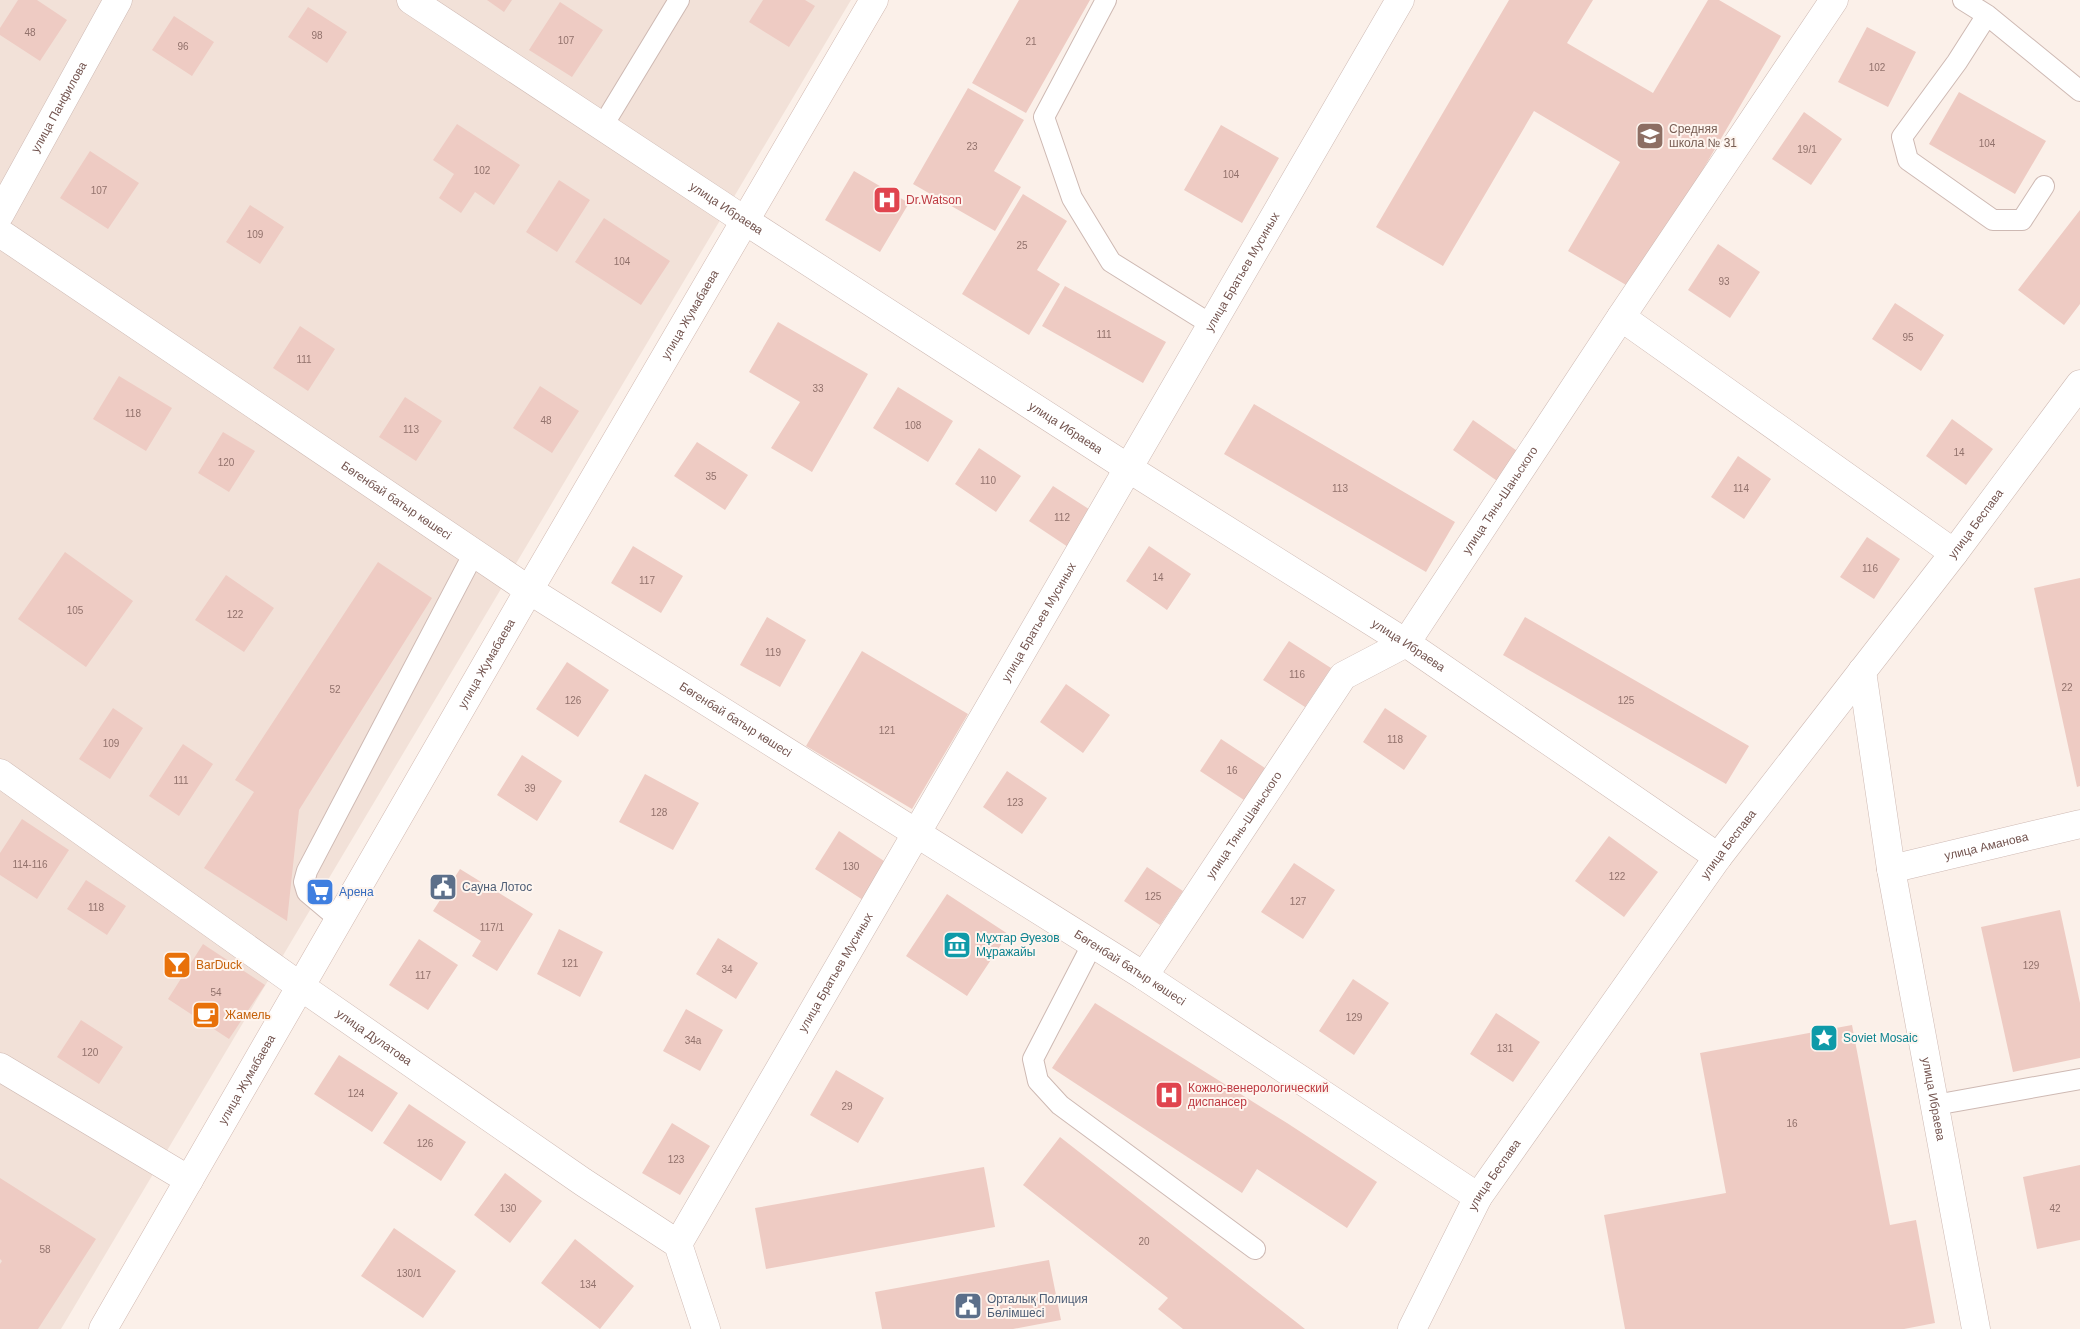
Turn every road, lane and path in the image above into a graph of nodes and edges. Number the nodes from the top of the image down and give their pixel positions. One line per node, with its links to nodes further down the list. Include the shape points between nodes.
1 (118, 0): 13 (street, улица Панфилова)
2 (411, 0): 11 (street, улица Ибраева)
3 (679, 0): 11 (lane)
4 (874, 0): 14 (street, улица Жумабаева)
5 (1106, 0): 17 (lane, via 1044,117 1072,198 1111,262)
6 (1400, 0): 17 (street, улица Братьев Мусиных)
7 (1834, 0): 16 (street, улица Тянь-Шаньского)
8 (1963, 0): 9 (lane)
9 (1986, 14): 10 (lane); 12 (lane, via 1958,62 1902,137 1908,160 1993,220 2022,220)
10 (2080, 91)
11 (602, 127): 14 (street, улица Ибраева)
12 (2044, 186)
13 (0, 214)
14 (744, 220): 19 (street, улица Ибраева); 22 (street, улица Жумабаева)
15 (0, 233): 20 (street, Бөгенбай батыр көшесі)
16 (1621, 317): 21 (street); 23 (street, улица Тянь-Шаньского)
17 (1212, 324): 19 (street, улица Братьев Мусиных)
18 (2080, 384): 21 (street, улица Беспава)
19 (1128, 468): 23 (street, улица Ибраева); 27 (street, улица Братьев Мусиных)
20 (474, 553): 22 (street, Бөгенбай батыр көшесі); 30 (lane, via 307,872 304,882 307,892)
21 (1954, 553): 24 (street, улица Беспава)
22 (529, 590): 27 (street, Бөгенбай батыр көшесі); 30 (street, улица Жумабаева)
23 (1406, 642): 28 (street, улица Ибраева); 32 (street, улица Тянь-Шаньского, via 1344,676)
24 (1862, 671): 28 (street, улица Беспава); 29 (street, улица Ибраева)
25 (0, 773): 33 (street, улица Дулатова)
26 (2080, 824): 29 (street, улица Аманова)
27 (916, 832): 31 (street, Бөгенбай батыр көшесі); 39 (street, улица Братьев Мусиных)
28 (1718, 857): 38 (street, улица Беспава)
29 (1891, 869): 36 (street, улица Ибраева)
30 (339, 919): 33 (street, улица Жумабаева)
31 (1093, 943): 32 (street, Бөгенбай батыр көшесі); 40 (lane, via 1034,1059 1038,1081 1060,1105)
32 (1144, 976): 38 (street, Бөгенбай батыр көшесі)
33 (300, 986): 37 (street, улица Жумабаева); 39 (street, улица Дулатова)
34 (0, 1067): 37 (street)
35 (2080, 1079): 36 (lane)
36 (1935, 1105): 44 (street, улица Ибраева)
37 (189, 1180): 41 (street, улица Жумабаева)
38 (1478, 1197): 43 (street, улица Беспава)
39 (678, 1244): 42 (street)
40 (1255, 1249)
41 (103, 1329)
42 (706, 1329)
43 (1412, 1329)
44 (1976, 1329)

